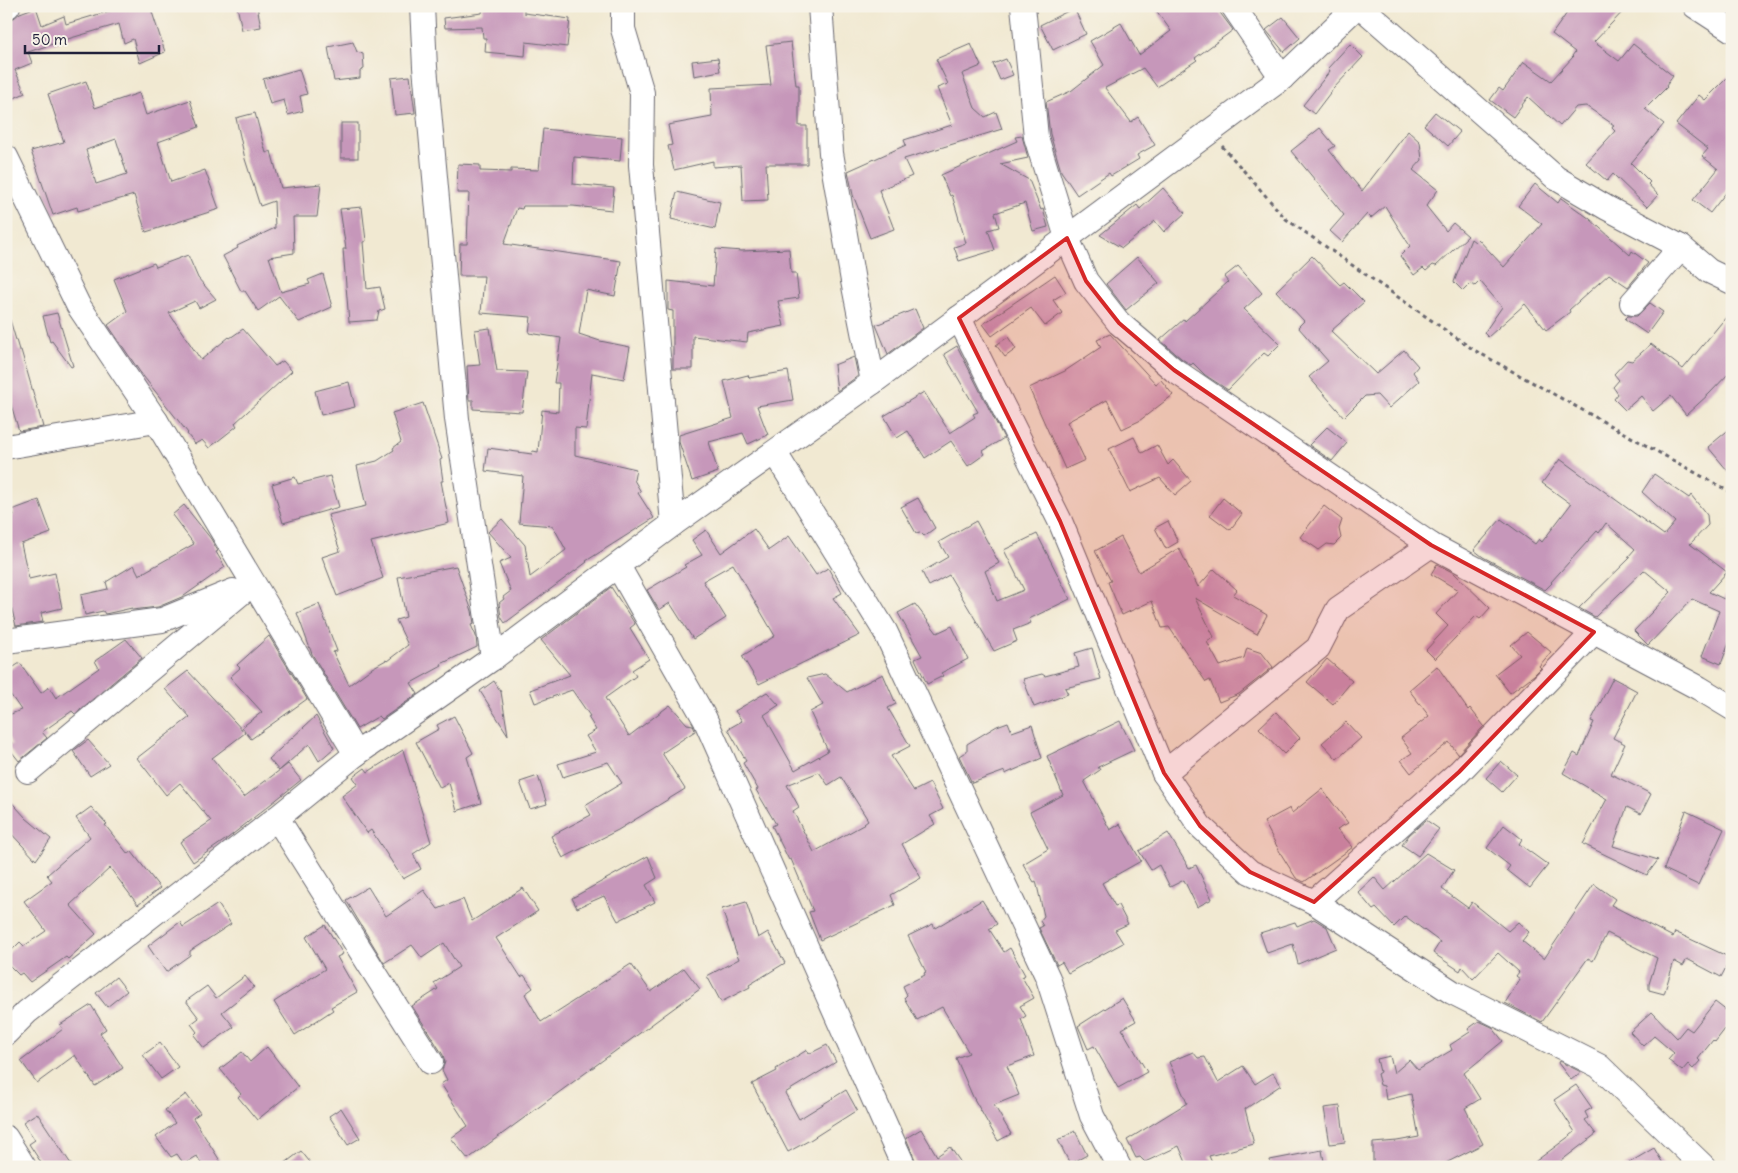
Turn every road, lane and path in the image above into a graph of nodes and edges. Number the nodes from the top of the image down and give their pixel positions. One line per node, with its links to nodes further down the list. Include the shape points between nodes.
1 (422, 6): 28 (street, via 424,66 457,419)
2 (623, 6): 22 (street, via 624,29 642,93 641,165)
3 (820, 6): 17 (street, via 830,153 852,281)
4 (1023, 6): 12 (street, via 1036,137)
5 (1233, 6): 9 (street)
6 (1359, 6): 9 (street); 13 (street, via 1556,178)
7 (1695, 6): 8 (street)
8 (1732, 30)
9 (1282, 78): 10 (street)
10 (1210, 132): 12 (street); 21 (path, via 1286,219 1474,350)
11 (6, 157): 18 (street, via 78,305)
12 (1067, 238): 16 (street); 23 (street, via 1086,281 1119,323 1174,370)
13 (1681, 247): 14 (street, via 1709,271); 15 (street)
14 (1732, 282)
15 (1632, 303)
16 (959, 318): 17 (street); 32 (street, via 1060,521)
17 (874, 382): 20 (street)
18 (156, 421): 19 (street); 25 (street)
19 (6, 447)
20 (775, 453): 22 (street); 40 (street, via 885,631 1048,978 1092,1116)
21 (1732, 493)
22 (674, 524): 24 (street)
23 (1431, 545): 26 (street); 32 (street, via 1338,609 1318,648)
24 (618, 566): 28 (street); 39 (street, via 705,719)
25 (253, 582): 27 (street, via 162,620); 30 (street); 31 (street)
26 (1594, 632): 29 (street); 34 (street, via 1459,772)
27 (6, 641)
28 (493, 658): 30 (street)
29 (1732, 708)
30 (356, 754): 33 (street)
31 (28, 772)
32 (1164, 772): 34 (street, via 1200,826 1250,872)
33 (277, 818): 35 (street, via 27,1012); 36 (street)
34 (1314, 902): 41 (street, via 1452,992 1599,1066)
35 (6, 1033)
36 (431, 1062)
37 (6, 1138): 38 (street)
38 (24, 1167)
39 (904, 1167)
40 (1119, 1167)
41 (1704, 1167)

